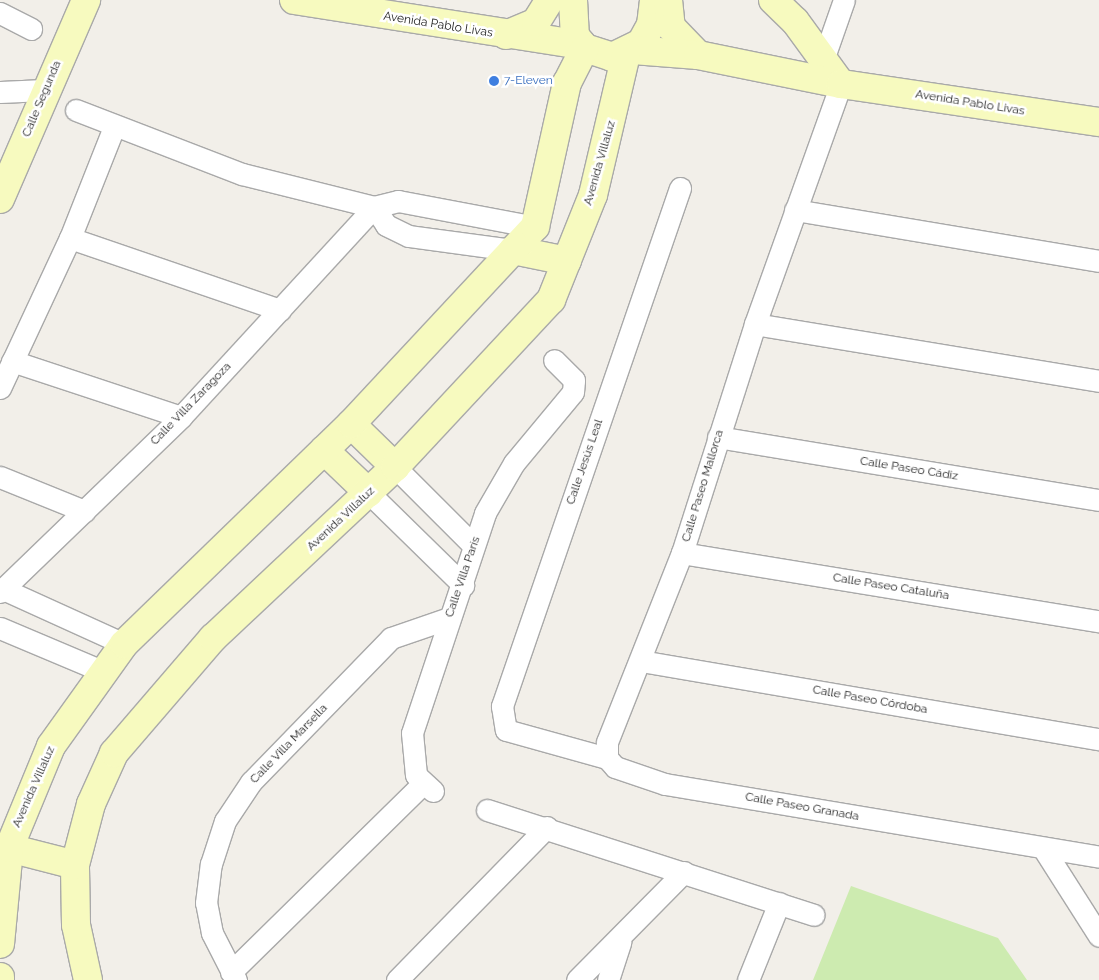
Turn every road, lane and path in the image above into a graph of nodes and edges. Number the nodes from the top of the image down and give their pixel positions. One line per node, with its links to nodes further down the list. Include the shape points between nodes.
1 (86, 0): 18 (street, Calle Segunda)
2 (294, 0): 11 (street, Avenida Pablo Livas)
3 (550, 0): 11 (street, via 536,22)
4 (573, 0): 12 (street, via 571,25)
5 (654, 0): 13 (street, via 647,35)
6 (668, 0): 14 (street, via 671,27)
7 (773, 0): 15 (street)
8 (844, 0): 15 (street)
9 (0, 13): 10 (street)
10 (31, 29)
11 (506, 35): 12 (street, Avenida Pablo Livas)
12 (584, 46): 13 (street, Avenida Pablo Livas, via 598,54); 16 (street, Avenida Villaluz)
13 (629, 52): 14 (street, Avenida Pablo Livas); 19 (street, Avenida Villaluz)
14 (698, 55): 17 (street, Avenida Pablo Livas)
15 (824, 57): 17 (street)
16 (567, 83): 19 (street, via 579,73 592,71 614,80); 28 (street, Avenida Villaluz)
17 (841, 84): 22 (street, Avenida Pablo Livas); 27 (street, Calle Paseo Mallorca)
18 (44, 90): 20 (street); 25 (street, Calle Segunda)
19 (620, 90): 29 (street, Avenida Villaluz, via 593,195)
20 (0, 92)
21 (76, 110): 23 (street)
22 (1099, 122)
23 (114, 127): 26 (street, via 242,174); 30 (street)
24 (680, 188): 59 (street, Calle Jesús Leal, via 502,706 503,725)
25 (0, 199)
26 (374, 207): 28 (street, via 398,201); 31 (street, via 386,225 409,236); 34 (street, Calle Villa Zaragoza)
27 (795, 210): 33 (street); 35 (street, Calle Paseo Mallorca)
28 (535, 227): 29 (street); 31 (street, Avenida Villaluz)
29 (577, 236): 32 (street, Avenida Villaluz)
30 (70, 238): 34 (street); 37 (street)
31 (514, 250): 32 (street); 41 (street, Avenida Villaluz)
32 (567, 261): 44 (street, Avenida Villaluz, via 551,300)
33 (1099, 262)
34 (280, 310): 40 (street, Calle Villa Zaragoza)
35 (755, 324): 38 (street); 42 (street, Calle Paseo Mallorca)
36 (554, 360): 49 (street, Calle Villa París, via 574,380 573,392 500,484)
37 (12, 361): 39 (street); 40 (street)
38 (1099, 382)
39 (0, 388)
40 (180, 418): 48 (street, Calle Villa Zaragoza)
41 (351, 424): 43 (street, Avenida Villaluz); 44 (street)
42 (718, 437): 47 (street, Calle Paseo Cádiz); 50 (street, Calle Paseo Mallorca)
43 (324, 450): 46 (street); 56 (street, Avenida Villaluz)
44 (395, 467): 46 (street, Avenida Villaluz); 49 (street)
45 (0, 477): 48 (street)
46 (369, 493): 51 (street); 67 (street, Avenida Villaluz, via 213,638 114,754 91,804)
47 (1099, 500)
48 (84, 511): 52 (street, Calle Villa Zaragoza)
49 (473, 545): 51 (street, Calle Villa París)
50 (682, 553): 54 (street, Calle Paseo Cataluña); 57 (street, Calle Paseo Mallorca)
51 (462, 585): 53 (street, Calle Villa París)
52 (1, 590): 56 (street)
53 (449, 618): 74 (street, Calle Villa París, via 412,733 412,760 427,788); 74 (street, Calle Villa Marsella, via 391,638 251,782 225,821 210,864 206,903 212,933)
54 (1099, 621)
55 (0, 628): 58 (street)
56 (124, 644): 58 (street, Avenida Villaluz)
57 (641, 661): 60 (street, Calle Paseo Córdoba); 61 (street, Calle Paseo Mallorca, via 607,742)
58 (102, 671): 64 (street, Avenida Villaluz, via 51,746)
59 (512, 733): 61 (street, Calle Paseo Granada)
60 (1099, 739)
61 (607, 758): 65 (street, Calle Paseo Granada, via 615,767 665,784)
62 (487, 810): 63 (street)
63 (547, 826): 68 (street); 76 (street)
64 (9, 848): 67 (street); 73 (street, Avenida Villaluz)
65 (1043, 848): 66 (street, Calle Paseo Granada); 71 (street)
66 (1099, 857)
67 (75, 865): 75 (street, Avenida Villaluz, via 76,925)
68 (684, 872): 69 (street); 72 (street)
69 (779, 903): 70 (street); 79 (street)
70 (814, 915)
71 (1099, 936)
72 (620, 941): 77 (street); 78 (street)
73 (0, 944)
74 (234, 976)
75 (88, 980)
76 (397, 980)
77 (577, 980)
78 (608, 980)
79 (748, 980)

